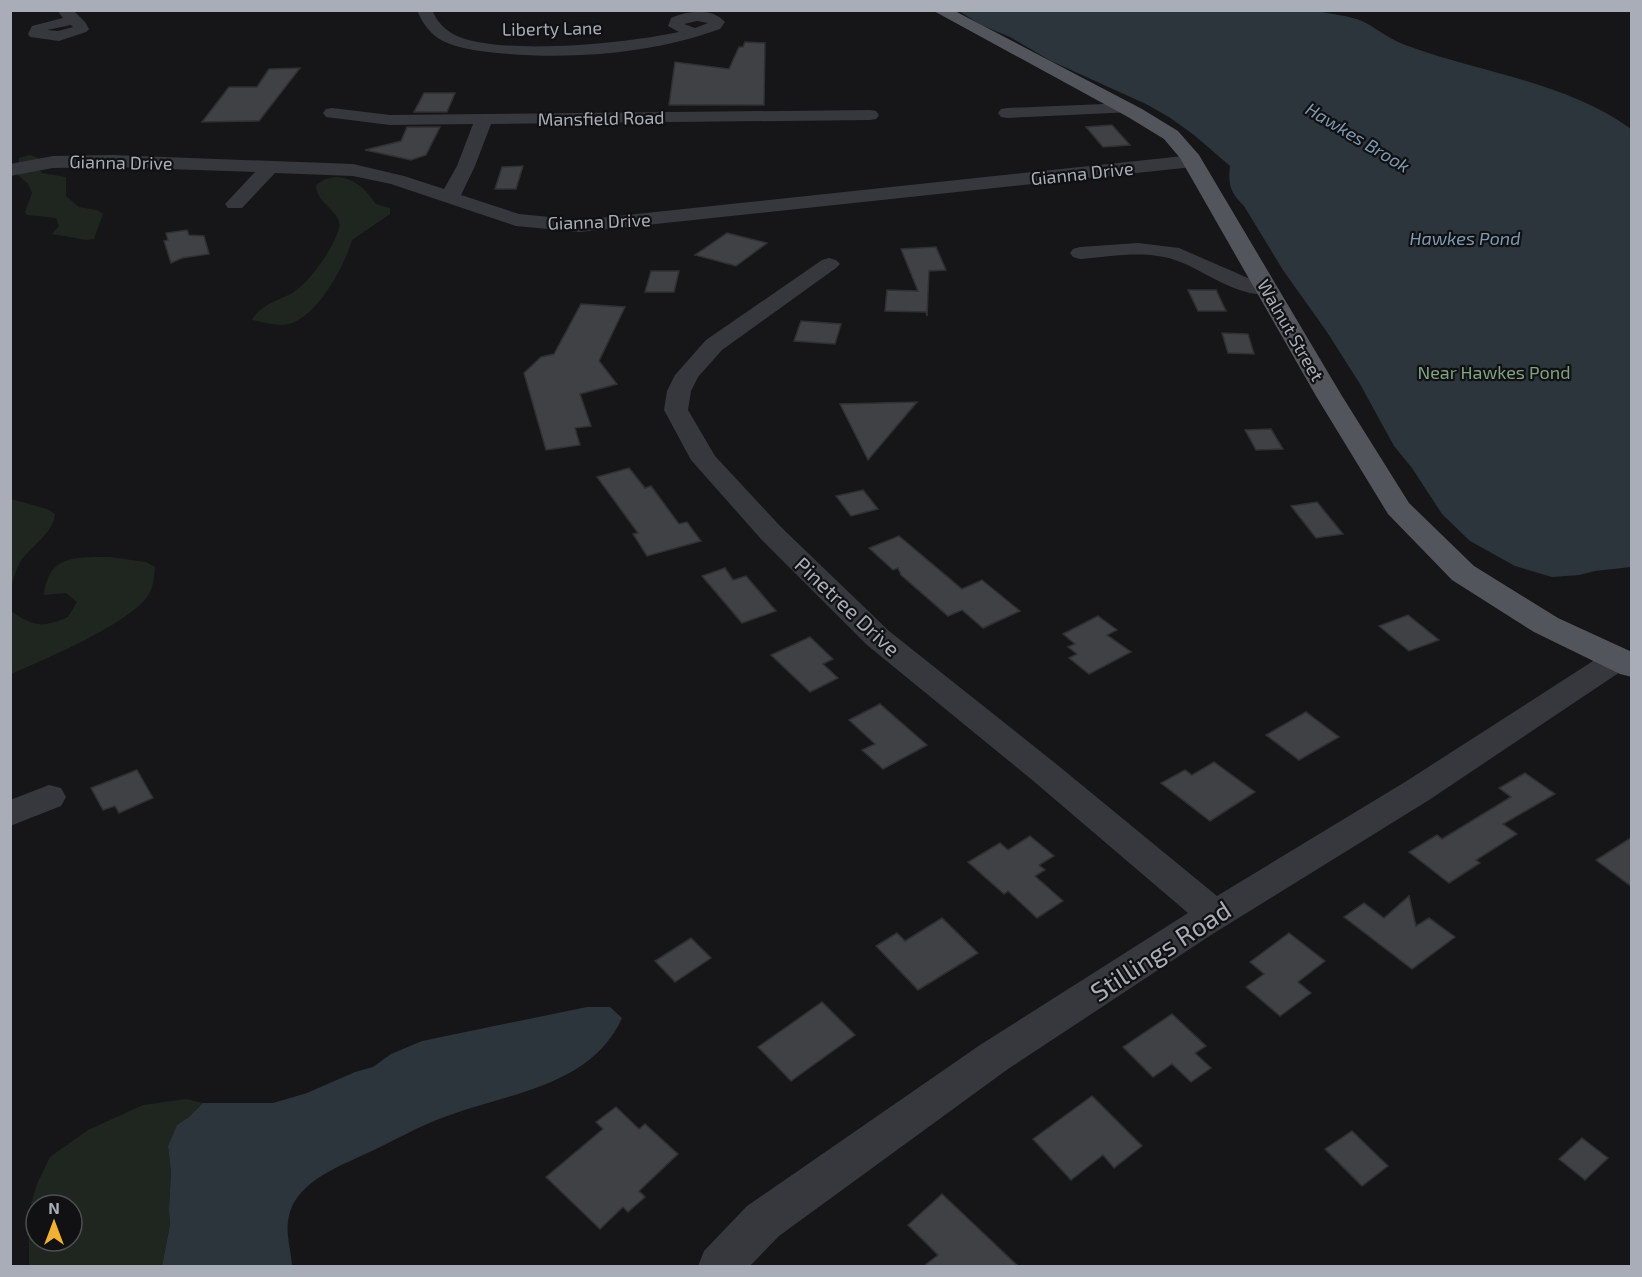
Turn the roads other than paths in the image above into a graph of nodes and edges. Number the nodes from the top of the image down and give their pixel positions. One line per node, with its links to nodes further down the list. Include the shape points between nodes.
1 (424, 10): 3 (street, Liberty Lane, via 435,28 454,40 515,50 620,46)
2 (939, 10): 4 (main road, Walnut Street)
3 (694, 33)
4 (1127, 108): 6 (street); 9 (main road, Walnut Street, via 1171,135)
5 (332, 113): 8 (street, Mansfield Road, via 390,120)
6 (1007, 113)
7 (870, 115): 8 (street, Mansfield Road)
8 (484, 119): 12 (street)
9 (1192, 161): 12 (street, Gianna Drive, via 580,226 516,220); 16 (main road, Walnut Street)
10 (271, 166): 11 (street, Gianna Drive, via 74,161); 12 (street, Gianna Drive, via 364,172); 13 (street)
11 (10, 170)
12 (449, 199)
13 (235, 204)
14 (1080, 253): 16 (street, via 1169,252 1246,286)
15 (828, 264): 20 (street, Pinetree Drive, via 714,345 687,375 676,410 704,460 771,533 878,638)
16 (1266, 288): 17 (main road, Walnut Street, via 1398,508 1463,573 1546,625)
17 (1625, 662): 20 (street, Stillings Road)
18 (50, 797): 19 (street)
19 (10, 814)
20 (1215, 915): 21 (street, Stillings Road, via 994,1057 763,1221)
21 (720, 1266)

